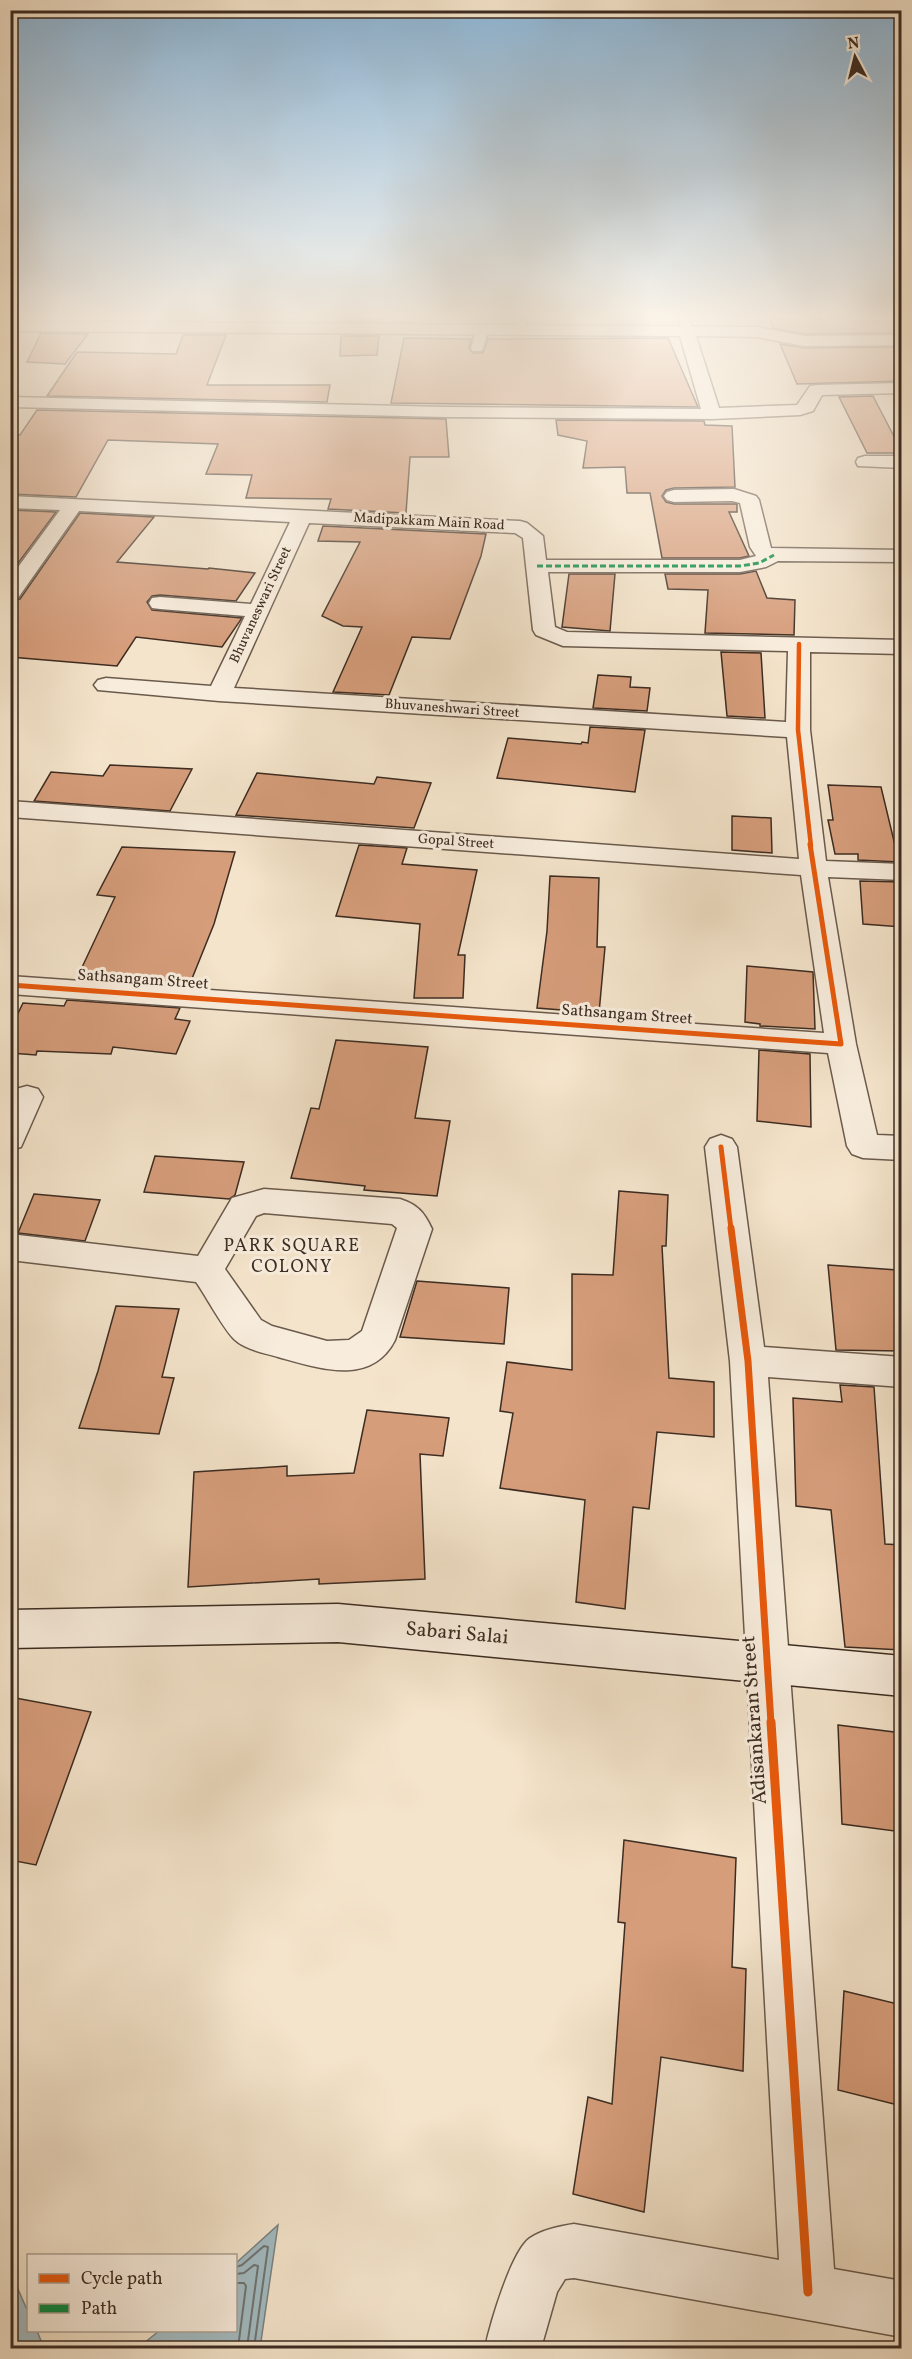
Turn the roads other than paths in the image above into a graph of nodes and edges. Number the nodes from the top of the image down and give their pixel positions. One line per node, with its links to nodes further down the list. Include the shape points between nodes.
1 (865, 462): 2 (street)
2 (902, 462)
3 (674, 496): 7 (street, via 734,495 749,500 760,547)
4 (10, 502): 5 (street, Madipakkam Main Road)
5 (74, 505): 6 (street, Madipakkam Main Road); 10 (street)
6 (303, 515): 9 (street, Madipakkam Main Road, via 520,527 533,536); 12 (street, Bhuvaneswari Street)
7 (774, 555): 8 (street); 9 (street, via 740,566)
8 (902, 556)
9 (537, 566): 13 (street, Madipakkam Main Road, via 544,630 563,639)
10 (14, 582)
11 (160, 603): 12 (street)
12 (259, 611): 16 (street, Bhuvaneswari Street)
13 (799, 644): 14 (street, Madipakkam Main Road); 17 (street)
14 (902, 647)
15 (106, 685): 16 (street, Bhuvaneshwari Street)
16 (219, 694): 17 (street, Bhuvaneshwari Street)
17 (798, 730): 19 (street)
18 (10, 809): 19 (street, Gopal Street)
19 (813, 868): 20 (street, Gopal Street); 22 (street)
20 (902, 872)
21 (10, 985): 22 (street, Sathsangam Street)
22 (841, 1044): 26 (street, via 863,1146)
23 (27, 1097): 24 (street)
24 (10, 1139)
25 (721, 1147): 29 (street, Adisankaran Street)
26 (902, 1148)
27 (10, 1247): 28 (street)
28 (207, 1270): 28 (street, via 244,1207 264,1201 400,1212 415,1229 377,1340 356,1355 327,1356 262,1338 248,1330)
29 (748, 1361): 30 (street); 32 (street, Adisankaran Street)
30 (902, 1372)
31 (10, 1629): 32 (street, Sabari Salai, via 338,1623)
32 (768, 1663): 33 (street, Sabari Salai); 34 (street, Adisankaran Street)
33 (902, 1676)
34 (808, 2292): 35 (street); 36 (street, via 574,2251 561,2253 549,2257 534,2278)
35 (902, 2309)
36 (513, 2349)

